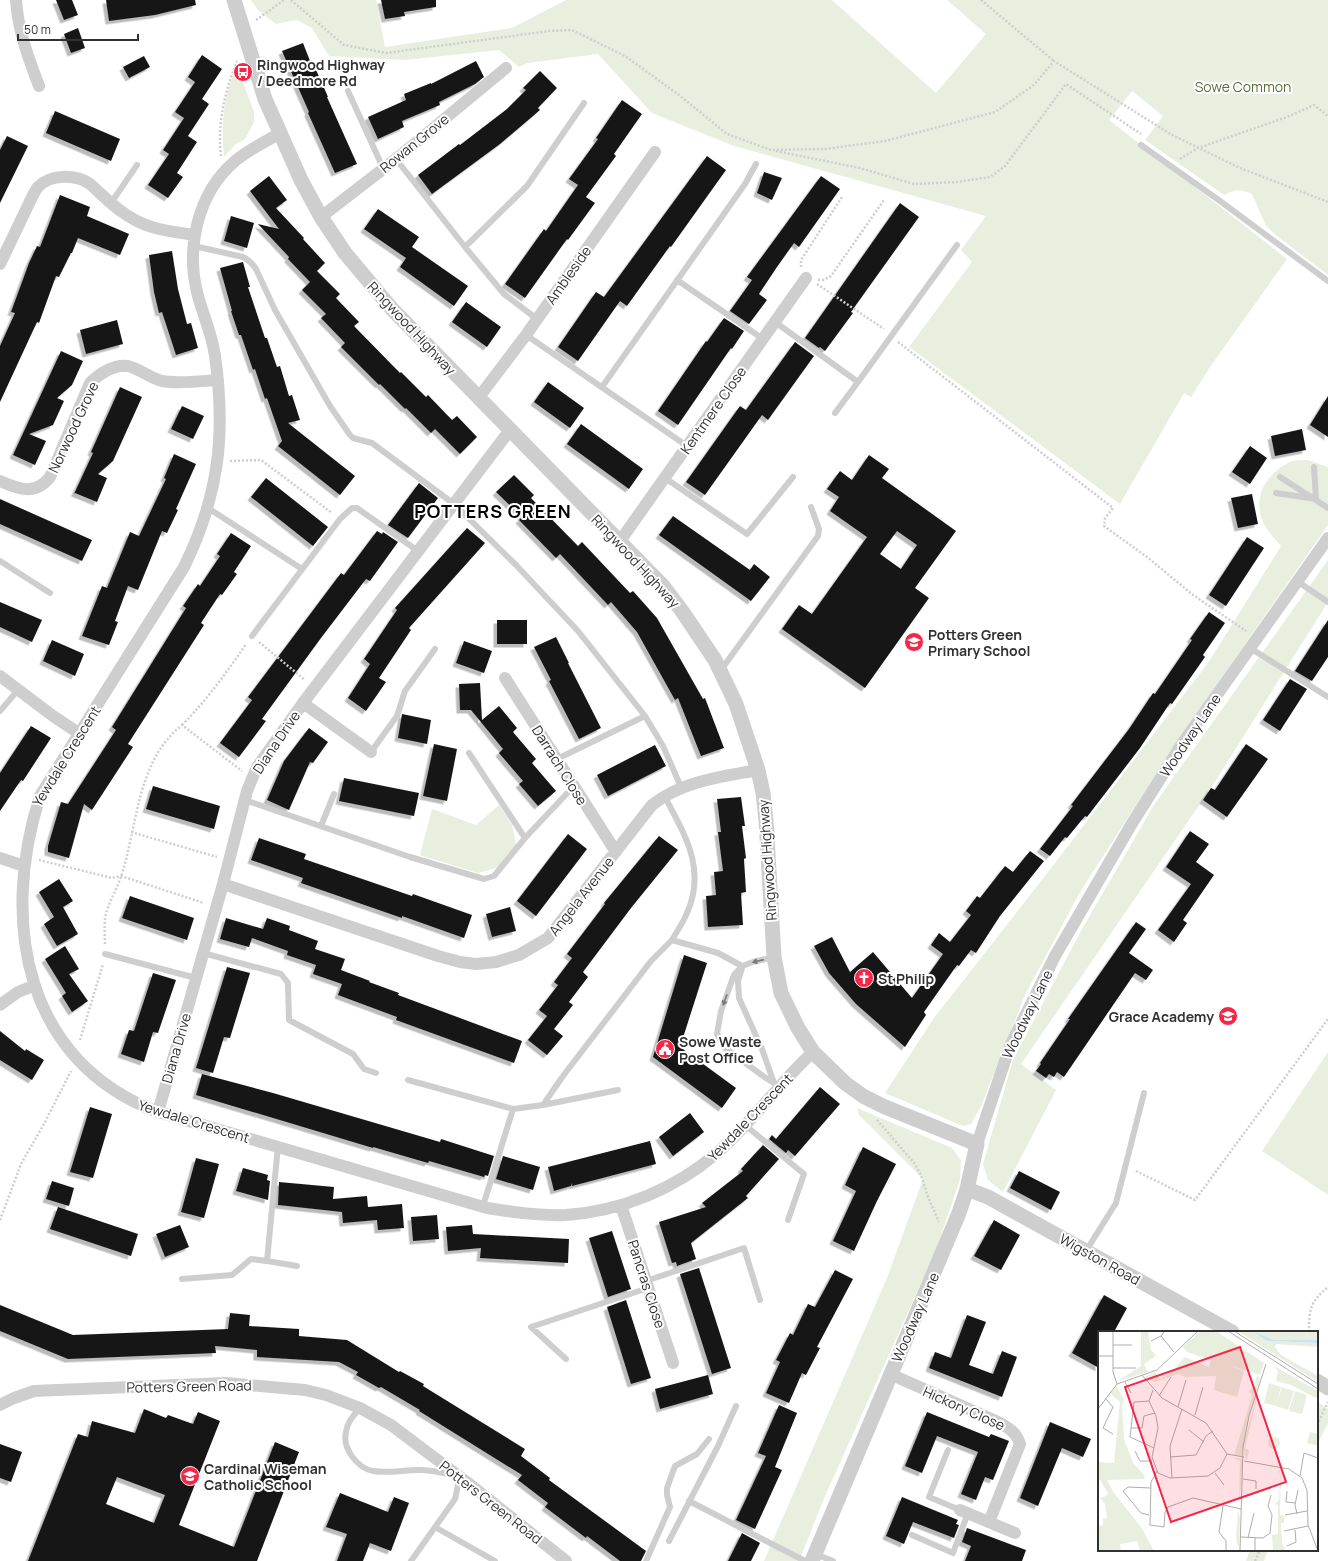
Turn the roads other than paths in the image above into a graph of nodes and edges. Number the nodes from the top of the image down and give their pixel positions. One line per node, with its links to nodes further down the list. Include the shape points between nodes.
1 (16, 0): 4 (street, via 18,23)
2 (234, 0): 7 (street, Ringwood Highway, via 265,99)
3 (506, 68): 10 (street, Rowan Grove)
4 (39, 86)
5 (348, 91): 13 (lane)
6 (584, 103): 18 (lane, via 527,186)
7 (280, 133): 15 (street, Ringwood Highway); 16 (street, Yewdale Crescent, via 234,162 224,172 208,195 199,216)
8 (1141, 145): 22 (lane)
9 (655, 152): 23 (street, Ambleside)
10 (396, 159): 13 (street, Rowan Grove); 18 (lane)
11 (756, 164): 21 (lane, via 745,184)
12 (136, 165): 14 (lane)
13 (383, 168): 15 (street, Rowan Grove)
14 (111, 203): 16 (street, via 136,221); 19 (street, via 89,183 80,179 59,177 39,186)
15 (321, 217): 30 (street, Ringwood Highway, via 344,253 392,309)
16 (194, 241): 27 (street, Yewdale Crescent, via 192,266 197,292 210,332); 41 (lane, via 249,260 256,268 275,310 330,406 350,435 372,443)
17 (957, 245): 28 (lane)
18 (465, 247): 23 (lane, via 508,298)
19 (0, 264)
20 (806, 278): 24 (street, Kentmere Close)
21 (677, 280): 26 (lane); 29 (lane)
22 (1328, 281)
23 (537, 319): 25 (street, Ambleside)
24 (775, 322): 26 (street, Kentmere Close); 28 (lane)
25 (526, 335): 29 (lane); 30 (street, Ambleside)
26 (763, 339): 33 (street, Kentmere Close)
27 (218, 380): 38 (street, Norwood Grove, via 163,381 128,366 109,369 90,383 50,477 45,483 37,488 27,489 15,488); 43 (street, Yewdale Crescent, via 220,409 216,475)
28 (858, 382): 31 (lane)
29 (602, 387): 33 (lane)
30 (479, 397): 32 (street, Ringwood Highway)
31 (835, 413)
32 (510, 430): 41 (street, Diana Drive); 46 (street, Ringwood Highway)
33 (687, 446): 37 (street, Kentmere Close)
34 (1314, 467): 40 (lane)
35 (793, 477): 37 (lane, via 747,534)
36 (1280, 477): 40 (lane)
37 (665, 478): 46 (street, Kentmere Close)
38 (0, 481)
39 (1276, 493): 40 (lane)
40 (1316, 499): 44 (lane)
41 (454, 504): 47 (street, Diana Drive); 64 (lane, via 578,631)
42 (811, 507): 57 (lane, via 819,529 818,536)
43 (208, 508): 50 (lane); 65 (street, Yewdale Crescent, via 184,567)
44 (1328, 508)
45 (1328, 538): 51 (street, Woodway Lane)
46 (620, 541): 57 (street, Ringwood Highway, via 663,586)
47 (418, 551): 50 (lane, via 358,508 352,508 340,519); 62 (street, Diana Drive)
48 (1, 562): 49 (lane); 52 (lane)
49 (0, 569)
50 (302, 569): 54 (lane)
51 (1297, 581): 53 (lane); 55 (street, Woodway Lane)
52 (50, 593)
53 (1328, 602)
54 (252, 636)
55 (1250, 648): 61 (lane); 99 (street, Woodway Lane, via 1182,744 1131,825 1055,956 1010,1046)
56 (435, 649): 66 (lane, via 405,691 397,716)
57 (720, 671): 69 (street, Ringwood Highway, via 736,704)
58 (0, 676): 60 (street)
59 (505, 678): 68 (street, Darrach Close)
60 (18, 690): 63 (lane); 65 (street)
61 (1328, 697)
62 (303, 703): 66 (street); 74 (street, Diana Drive, via 263,758)
63 (0, 711)
64 (645, 716): 68 (lane); 71 (lane, via 663,746)
65 (80, 734): 79 (street, Yewdale Crescent, via 40,796 30,817)
66 (371, 752)
67 (469, 753): 76 (lane)
68 (556, 759): 70 (street, Darrach Close)
69 (758, 770): 71 (street, Angela Avenue); 84 (street, Ringwood Highway, via 766,820)
70 (574, 786): 76 (lane); 77 (street, Darrach Close)
71 (681, 787): 73 (street, Angela Avenue)
72 (334, 794): 75 (lane)
73 (664, 795): 77 (street, Angela Avenue, via 652,805); 81 (lane, via 687,840 694,864 693,891 687,912)
74 (245, 800): 75 (lane); 80 (street, Diana Drive)
75 (320, 826): 76 (lane, via 484,879 494,876)
76 (525, 838)
77 (616, 852): 80 (street, Angela Avenue, via 548,938 519,955 496,962 476,964 438,956)
78 (0, 858): 79 (street)
79 (18, 864): 87 (street, Yewdale Crescent, via 14,890 14,917 17,949)
80 (223, 884): 82 (street, Diana Drive)
81 (672, 940): 85 (lane, via 718,954); 95 (lane, via 651,961)
82 (203, 953): 86 (street, Diana Drive); 90 (lane, via 281,974 288,983 289,1020 353,1054 364,1069)
83 (105, 954): 86 (lane)
84 (774, 957): 85 (lane, one-way to 85); 89 (street, Ringwood Highway, via 781,993)
85 (742, 966): 92 (lane, via 738,981 739,998); 92 (lane, one-way to 92, via 734,975 721,1011 717,1034 724,1047)
86 (196, 978): 97 (street, Diana Drive)
87 (28, 988): 88 (street); 97 (street, Yewdale Crescent, via 37,1009 76,1061 121,1095)
88 (0, 1005)
89 (813, 1052): 92 (street, Yewdale Crescent); 99 (street, Ringwood Highway, via 845,1083 863,1096)
90 (376, 1073)
91 (408, 1080): 96 (lane)
92 (777, 1085): 98 (street, Yewdale Crescent)
93 (618, 1090): 95 (lane)
94 (1144, 1093): 105 (lane, via 1116,1203)
95 (543, 1105): 96 (lane)
96 (513, 1109): 103 (lane)
97 (158, 1112): 100 (street, Yewdale Crescent)
98 (745, 1126): 102 (street, Yewdale Crescent, via 718,1153 689,1175 643,1198); 104 (lane, via 804,1174)
99 (977, 1144): 101 (street, Woodway Lane)
100 (278, 1146): 103 (street, Yewdale Crescent); 106 (lane)
101 (967, 1189): 105 (street, Wigston Road, via 988,1197); 114 (street, Woodway Lane)
102 (621, 1205): 103 (street, Yewdale Crescent, via 566,1215 525,1213); 109 (street, Pancras Close)
103 (483, 1206)
104 (788, 1220)
105 (1086, 1251): 111 (street, Wigston Road)
106 (267, 1261): 107 (lane); 108 (lane, via 251,1259 232,1275)
107 (297, 1266)
108 (182, 1279)
109 (647, 1285): 110 (lane, via 744,1248); 112 (lane, via 532,1327); 113 (street, Pancras Close)
110 (760, 1300)
111 (1230, 1331)
112 (566, 1358)
113 (673, 1363)
114 (890, 1374): 125 (street, Hickory Close, via 1004,1425 1018,1435 1020,1444); 130 (street, Woodway Lane)
115 (1318, 1382): 116 (street)
116 (1328, 1388)
117 (0, 1405): 119 (street, Potters Green Road, via 34,1391 226,1384 305,1390)
118 (736, 1406): 123 (lane)
119 (360, 1408): 122 (street, Potters Green Road, via 391,1424); 122 (lane, via 352,1417 346,1431 345,1442 357,1463 373,1471 423,1470)
120 (709, 1439): 134 (lane, via 697,1454 675,1466 667,1488 670,1507)
121 (948, 1450): 124 (lane, via 929,1498)
122 (460, 1476): 126 (lane, via 454,1499); 133 (street, Potters Green Road)
123 (689, 1501): 129 (lane); 130 (lane)
124 (964, 1512): 125 (street); 128 (lane, via 953,1553)
125 (989, 1522): 127 (street)
126 (436, 1527): 131 (lane); 132 (lane)
127 (1015, 1533)
128 (912, 1535)
129 (669, 1540)
130 (811, 1559): 135 (lane)
131 (412, 1561)
132 (496, 1561)
133 (566, 1561)
134 (646, 1561)
135 (833, 1561)

